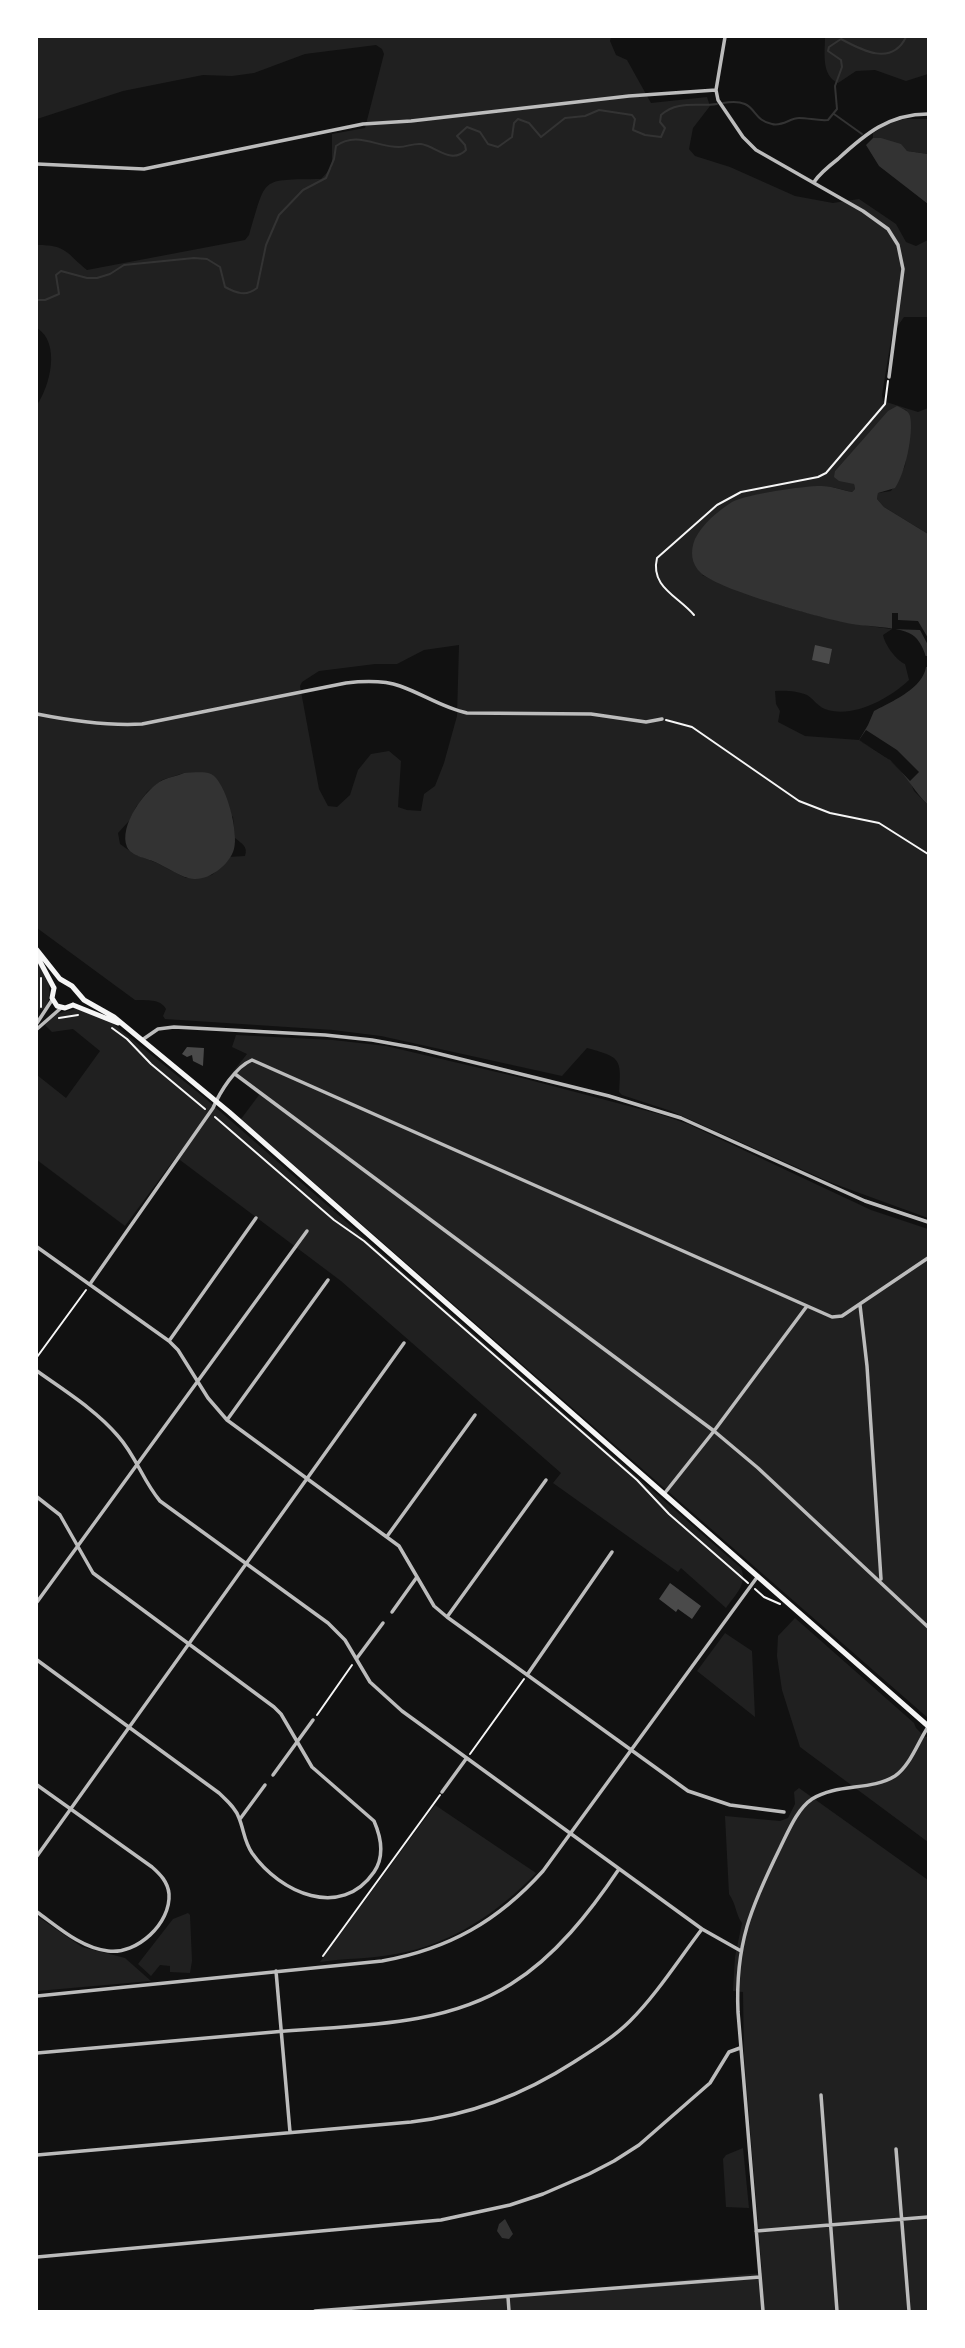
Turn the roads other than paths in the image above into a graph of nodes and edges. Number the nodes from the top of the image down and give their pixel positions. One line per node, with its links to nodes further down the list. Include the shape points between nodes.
1 (725, 37): 2 (street)
2 (716, 90): 4 (street, via 363,124 144,169); 5 (street, via 725,112 756,150)
3 (928, 114): 5 (street, via 895,118 874,128)
4 (37, 164)
5 (814, 182): 6 (street, via 888,229 898,245 903,269)
6 (889, 377)
7 (37, 714): 8 (street, via 91,723 142,724 371,681 398,685 467,713)
8 (662, 719)
9 (37, 950): 11 (main road)
10 (37, 956): 12 (main road)
11 (66, 984): 12 (main road); 13 (main road)
12 (54, 988): 14 (main road)
13 (76, 994): 15 (main road); 18 (main road)
14 (52, 998): 16 (main road); 17 (street)
15 (73, 1005): 16 (main road); 18 (main road)
16 (61, 1008): 19 (street)
17 (37, 1023)
18 (123, 1025): 20 (main road)
19 (37, 1029)
20 (142, 1040): 22 (main road); 24 (street, via 158,1029 174,1027 348,1036 427,1051 681,1118 865,1201)
21 (235, 1074): 22 (street); 31 (street, via 247,1062 257,1060); 38 (street)
22 (216, 1102): 29 (street); 42 (main road)
23 (256, 1219): 32 (street)
24 (928, 1222)
25 (307, 1231): 35 (street)
26 (37, 1247): 29 (street)
27 (928, 1258): 30 (street)
28 (328, 1280): 37 (street)
29 (90, 1284): 32 (street)
30 (860, 1304): 31 (street, via 836,1318); 50 (street)
31 (807, 1306): 38 (street)
32 (169, 1341): 35 (street)
33 (404, 1343): 40 (street)
34 (37, 1371): 39 (street, via 93,1412)
35 (197, 1381): 37 (street); 39 (street)
36 (475, 1415): 44 (street)
37 (227, 1420): 40 (street)
38 (714, 1431): 42 (street); 50 (street)
39 (138, 1464): 45 (street); 47 (street, via 160,1501)
40 (307, 1480): 44 (street); 47 (street)
41 (546, 1480): 53 (street)
42 (664, 1494): 48 (main road)
43 (37, 1497): 45 (street, via 60,1515)
44 (388, 1536): 49 (street)
45 (77, 1548): 51 (street); 56 (street, via 93,1573)
46 (612, 1552): 59 (street)
47 (246, 1562): 56 (street); 57 (street, via 328,1623)
48 (758, 1576): 62 (main road); 64 (street)
49 (418, 1577): 52 (street); 53 (street, via 434,1606)
50 (881, 1582): 55 (street)
51 (37, 1602)
52 (392, 1612)
53 (447, 1617): 59 (street)
54 (383, 1623): 57 (street)
55 (928, 1627)
56 (188, 1645): 61 (street); 63 (street, via 274,1707)
57 (357, 1659): 65 (street, via 384,1696)
58 (37, 1660): 61 (street)
59 (527, 1675): 64 (street)
60 (313, 1720): 63 (street)
61 (129, 1727): 70 (street); 72 (street, via 219,1793)
62 (928, 1727): 78 (street, via 895,1776 811,1799 797,1815 756,1897)
63 (298, 1743): 66 (street); 72 (street, via 319,1775 374,1821 382,1852 371,1877 345,1895 311,1896 277,1877 253,1854)
64 (631, 1751): 71 (street, via 699,1796); 73 (street)
65 (466, 1759): 69 (street); 73 (street)
66 (273, 1775)
67 (37, 1785): 70 (street)
68 (265, 1785): 72 (street)
69 (442, 1792)
70 (69, 1809): 74 (street); 76 (street, via 161,1875 169,1891 166,1910 155,1929 138,1944 115,1951 86,1944)
71 (784, 1812)
72 (240, 1819)
73 (571, 1834): 75 (street); 79 (street, via 518,1896 450,1943 382,1961)
74 (37, 1856)
75 (618, 1869): 77 (street); 81 (street, via 543,1960 491,1995 460,2008 401,2021)
76 (37, 1912)
77 (702, 1929): 78 (street); 85 (street, via 629,2022 547,2080 474,2111)
78 (741, 1951): 82 (street, via 737,1995)
79 (276, 1971): 80 (street); 81 (street)
80 (37, 1996)
81 (280, 2032): 83 (street); 85 (street)
82 (740, 2048): 91 (street); 92 (street, via 729,2052 710,2083 639,2145 589,2175 510,2205 441,2220)
83 (37, 2053)
84 (821, 2095): 90 (street)
85 (289, 2132): 87 (street)
86 (896, 2149): 89 (street)
87 (37, 2155)
88 (928, 2217): 89 (street)
89 (901, 2220): 90 (street); 99 (street)
90 (831, 2225): 91 (street); 98 (street)
91 (755, 2231): 93 (street)
92 (37, 2257)
93 (760, 2277): 94 (street); 97 (street)
94 (508, 2297): 95 (street); 96 (street)
95 (315, 2311)
96 (509, 2311)
97 (763, 2311)
98 (837, 2311)
99 (909, 2311)

